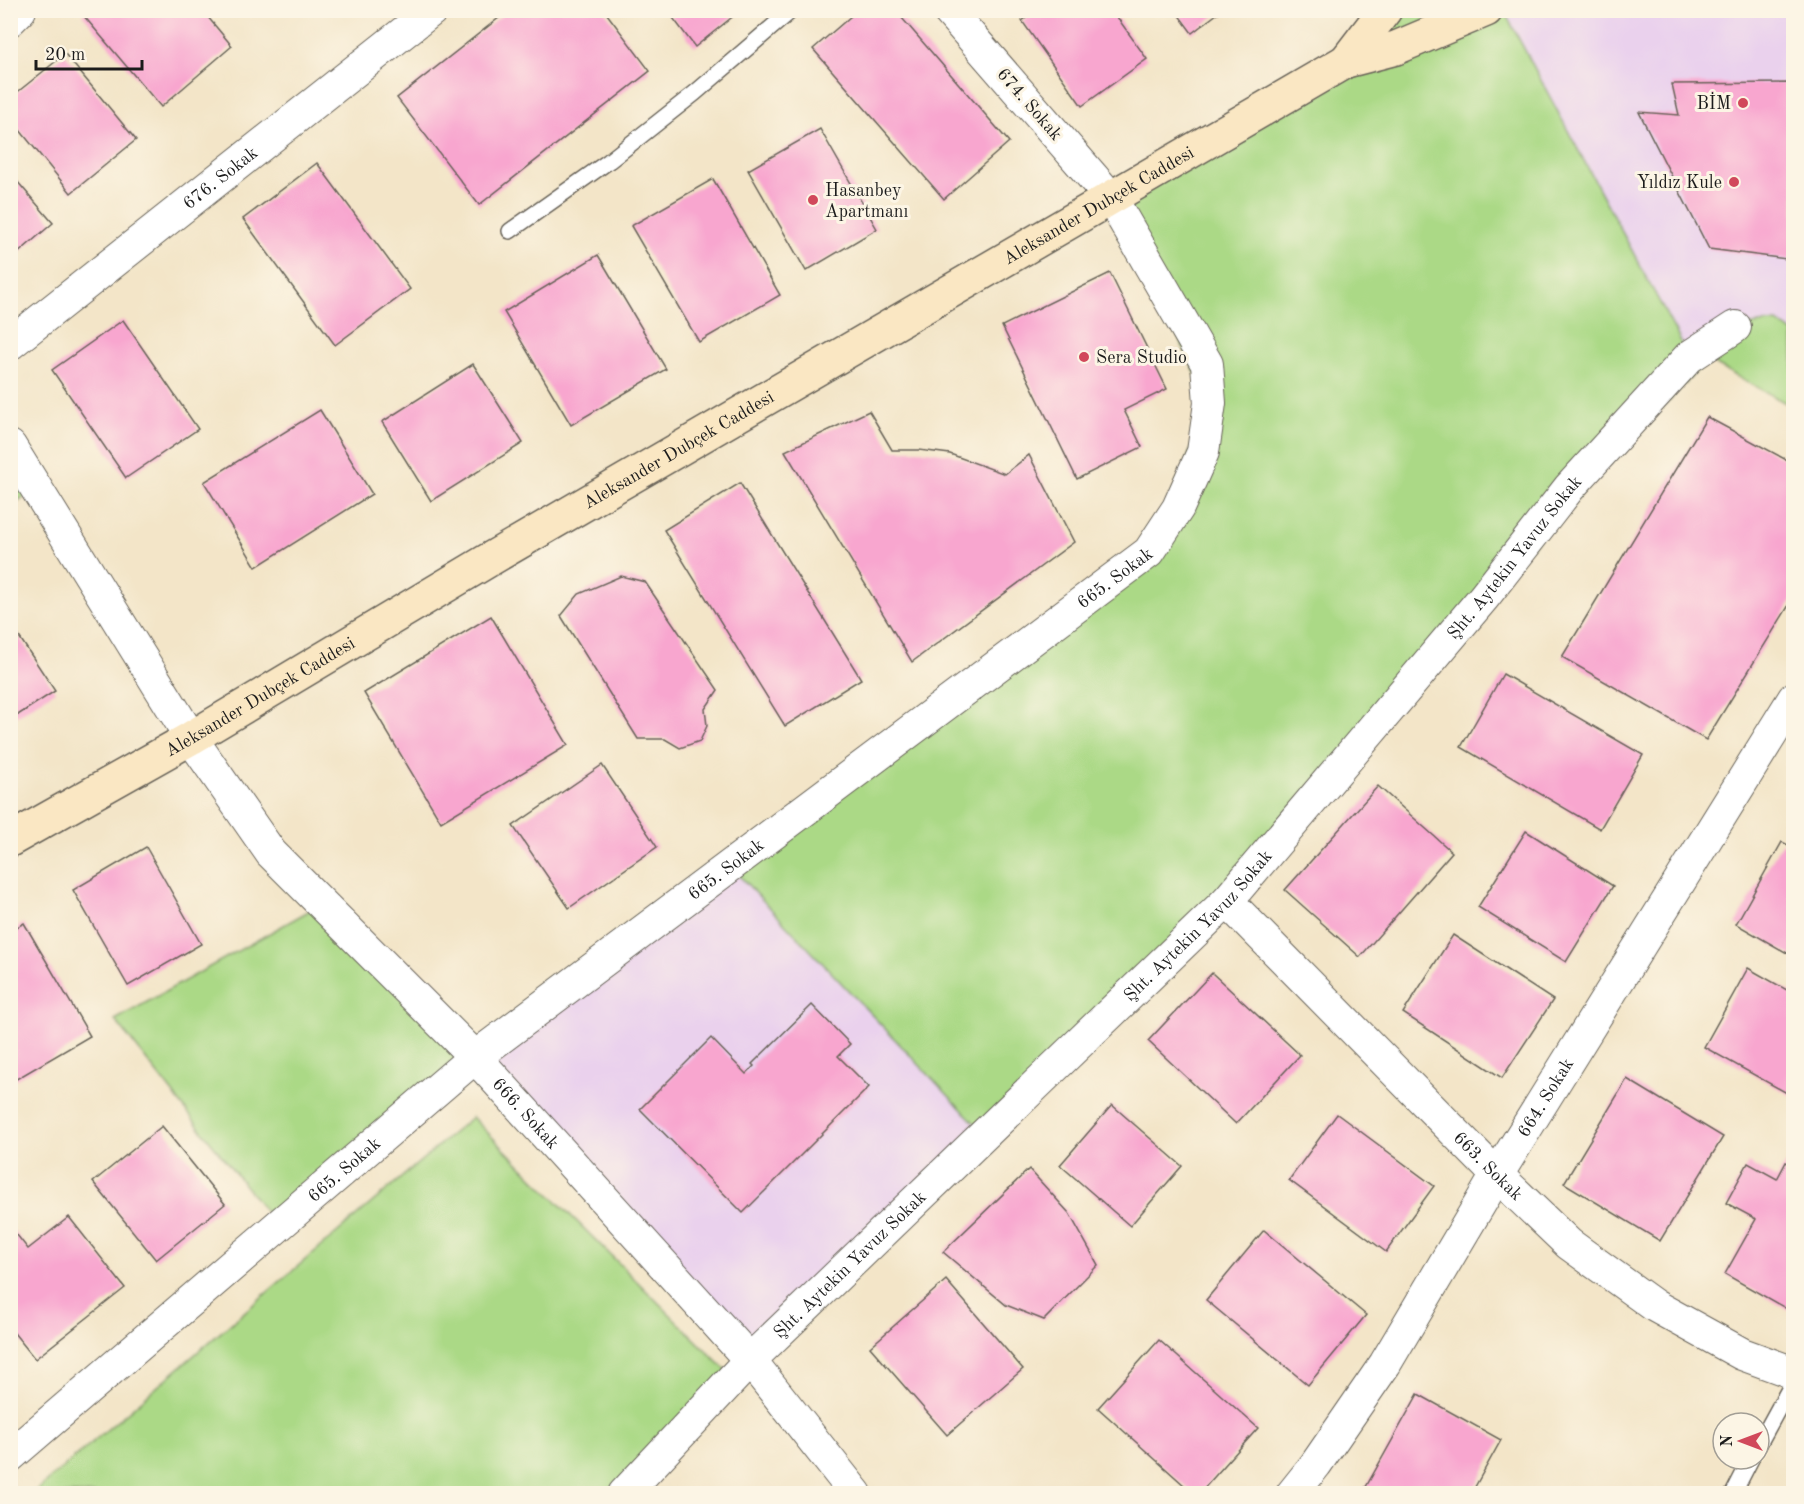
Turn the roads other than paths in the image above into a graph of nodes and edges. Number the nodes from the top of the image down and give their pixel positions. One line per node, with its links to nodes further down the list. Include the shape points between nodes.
1 (20, 10): 7 (street)
2 (432, 10): 12 (street, 676. Sokak)
3 (792, 10): 10 (lane, via 687,100)
4 (948, 10): 9 (street, 674. Sokak)
5 (1385, 10): 8 (main road)
6 (1486, 10): 8 (main road, via 1396,48)
7 (10, 20)
8 (1346, 61): 9 (main road, Aleksander Dubçek Caddesi)
9 (1111, 198): 15 (main road, Aleksander Dubçek Caddesi); 18 (street, 665. Sokak, via 1207,364 1210,404 1203,452 1178,508 1149,552)
10 (510, 231)
11 (1735, 327): 17 (street, Şht. Aytekin Yavuz Sokak, via 1689,357 1569,489 1484,597)
12 (10, 344)
13 (10, 446): 15 (street, 666. Sokak)
14 (1794, 698): 19 (street, 664. Sokak)
15 (191, 738): 16 (main road, Aleksander Dubçek Caddesi); 18 (street, 666. Sokak, via 271,853)
16 (10, 840)
17 (1227, 901): 19 (street, 663. Sokak); 20 (street, Şht. Aytekin Yavuz Sokak)
18 (475, 1057): 20 (street, 666. Sokak); 24 (street, 665. Sokak)
19 (1497, 1175): 21 (street, 663. Sokak, via 1569,1244 1655,1306 1742,1354); 28 (street, 664. Sokak, via 1385,1364)
20 (750, 1360): 26 (street, Şht. Aytekin Yavuz Sokak); 27 (street, 666. Sokak)
21 (1794, 1373)
22 (1794, 1380): 23 (lane)
23 (1771, 1422)
24 (14, 1444)
25 (1745, 1471): 29 (lane)
26 (624, 1494)
27 (856, 1494)
28 (1292, 1494)
29 (1733, 1494)

